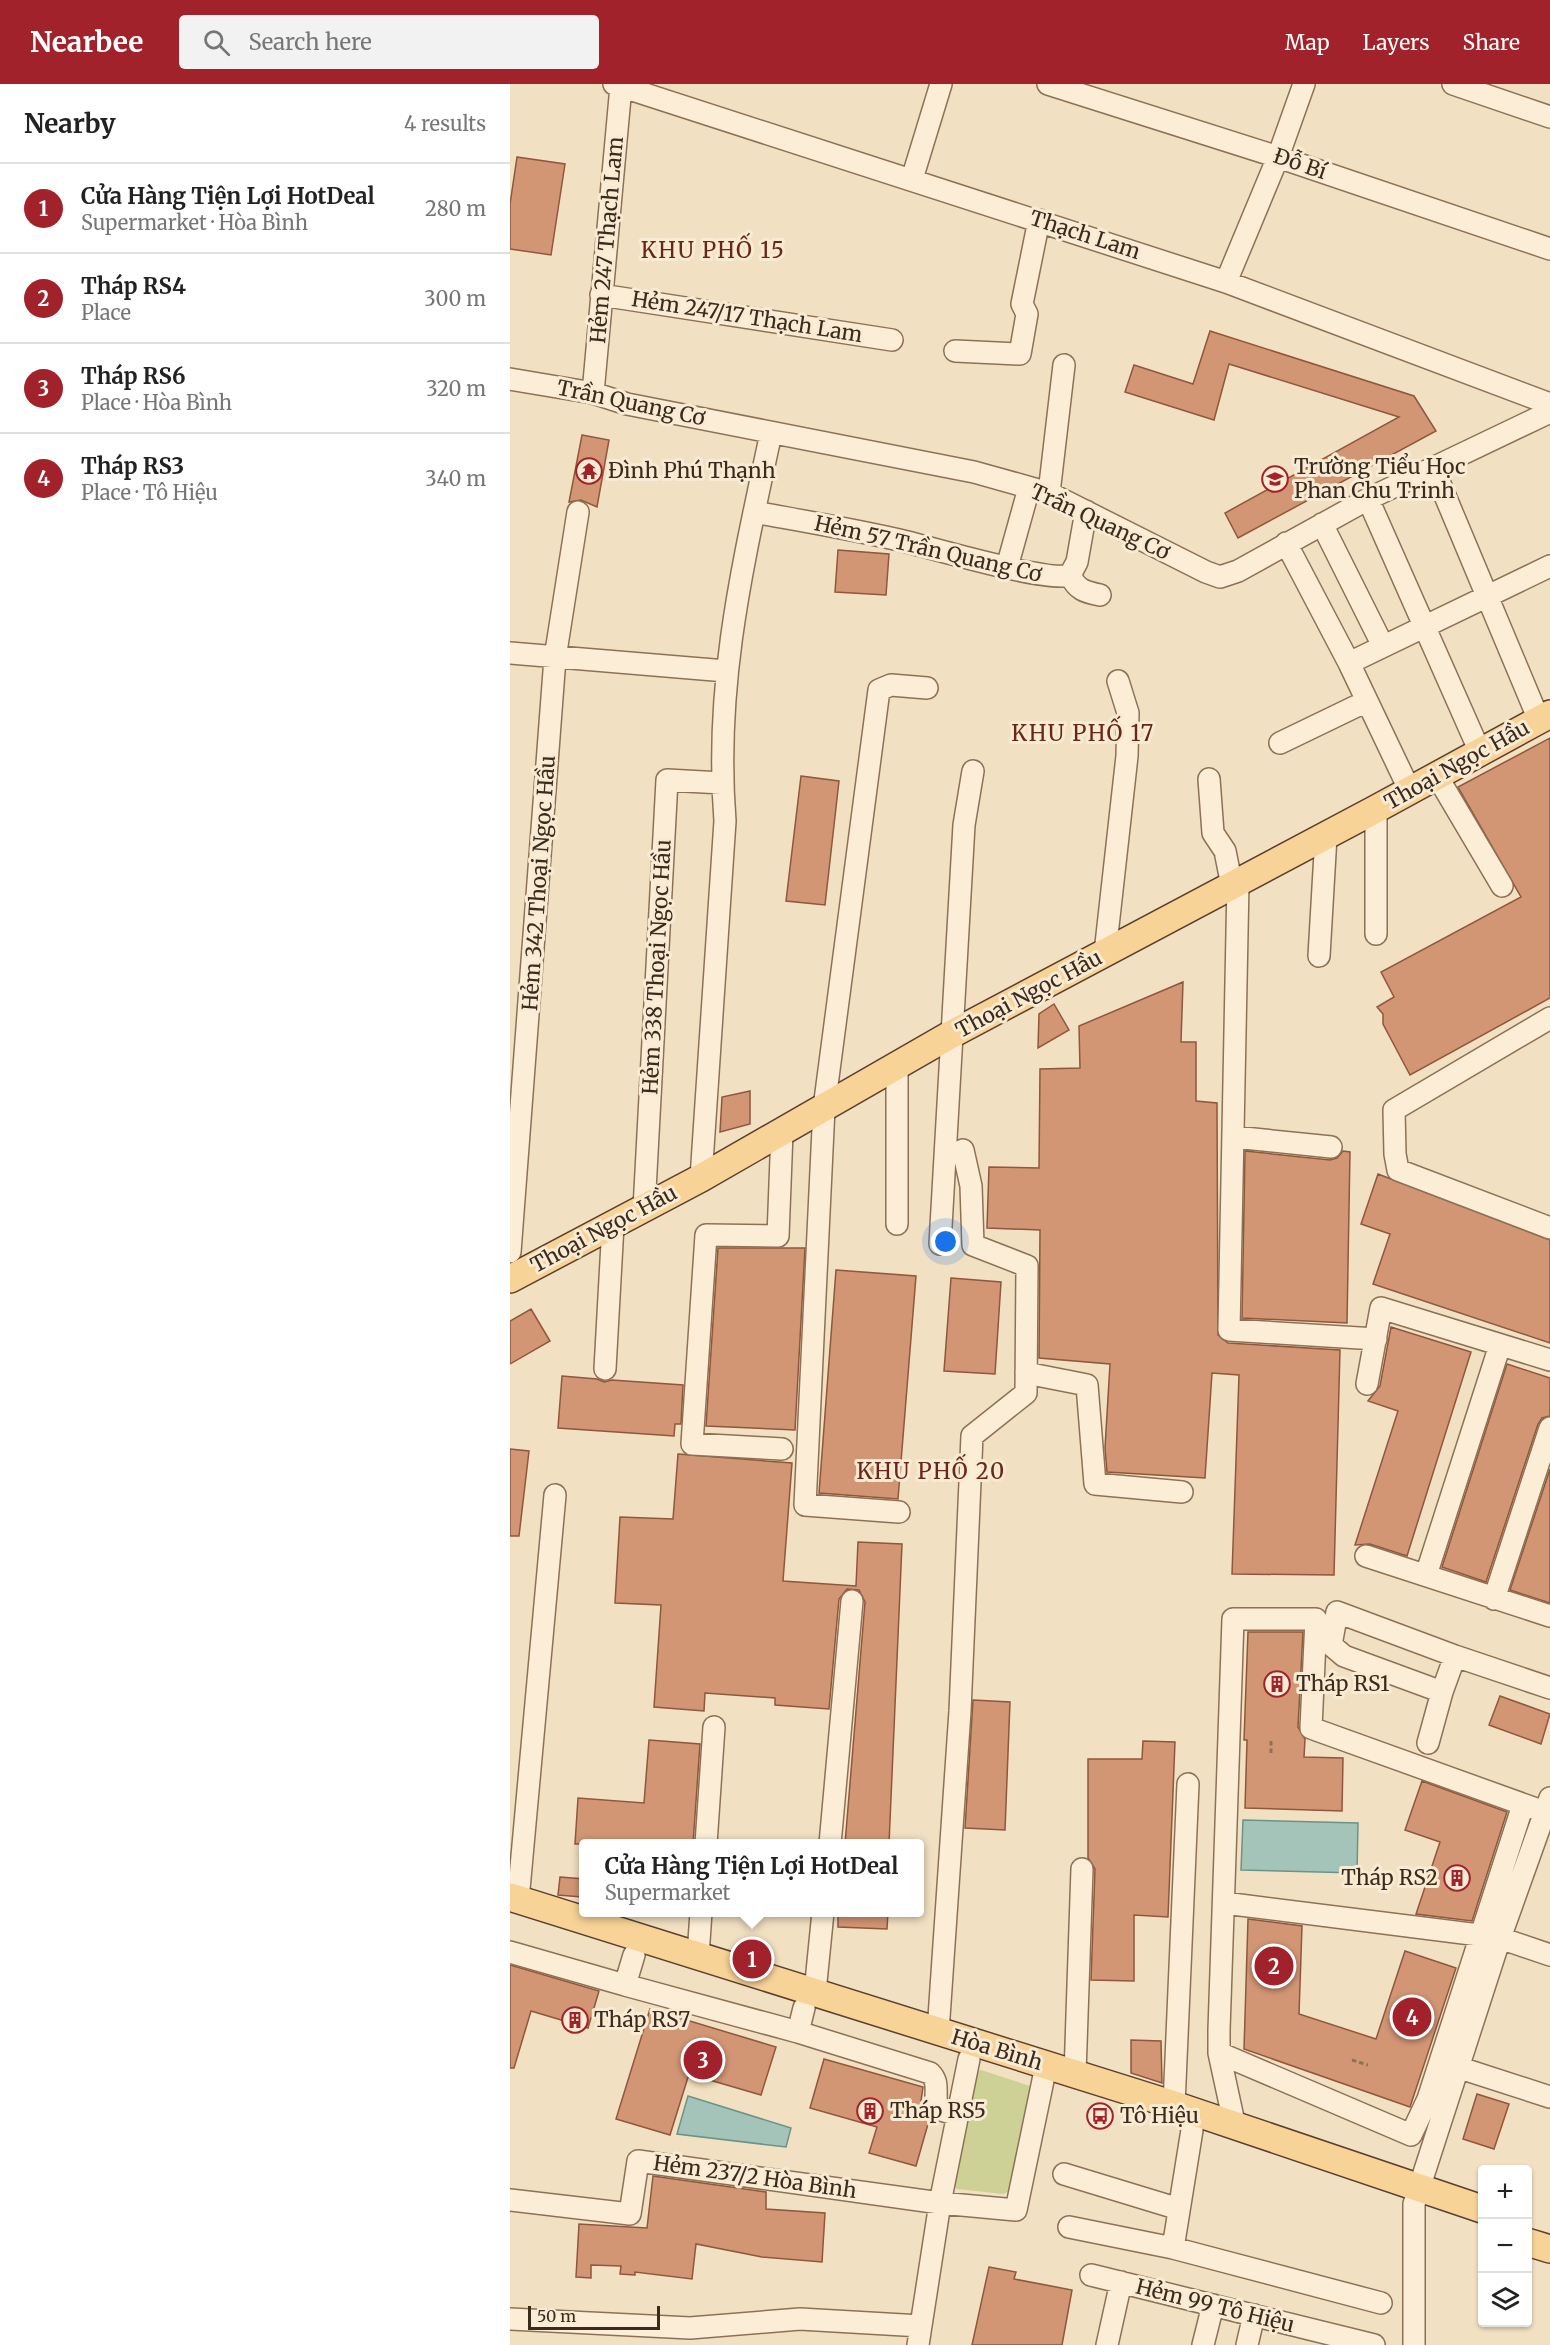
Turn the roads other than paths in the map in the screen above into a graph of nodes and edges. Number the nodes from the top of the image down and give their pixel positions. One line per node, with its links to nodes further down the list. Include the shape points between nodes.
1 (941, 84): 8 (street)
2 (1048, 84): 7 (street, Đỗ Bí)
3 (1304, 84): 7 (street)
4 (1453, 84): 6 (street)
5 (618, 85): 8 (street, Thạch Lam); 12 (street, Hẻm 247 Thạch Lam)
6 (1550, 117)
7 (1278, 157): 10 (street, Đỗ Bí); 11 (street)
8 (912, 179): 9 (street, Thạch Lam)
9 (1039, 220): 11 (street, Thạch Lam); 14 (street, via 1022,304 1027,314 1020,354)
10 (1550, 249)
11 (1226, 282): 18 (street, Thạch Lam)
12 (601, 295): 13 (street, Hẻm 247/17 Thạch Lam); 17 (street, Hẻm 247 Thạch Lam)
13 (892, 340)
14 (955, 351)
15 (1064, 364): 22 (street)
16 (510, 379): 17 (street, Trần Quang Cơ)
17 (592, 393): 20 (street, Trần Quang Cơ, via 627,404)
18 (1550, 404)
19 (1550, 412): 21 (street, Trần Quang Cơ)
20 (771, 433): 22 (street, Trần Quang Cơ, via 974,472); 26 (street)
21 (1432, 467): 23 (street, Trần Quang Cơ); 33 (street)
22 (1039, 490): 24 (street, Trần Quang Cơ); 30 (street)
23 (1368, 499): 27 (street, Trần Quang Cơ); 34 (street)
24 (1086, 510): 28 (street, Trần Quang Cơ, via 1220,577); 31 (street, Hẻm 57 Trần Quang Cơ, via 1077,562)
25 (578, 512): 37 (street, Hẻm 342 Thoại Ngọc Hầu)
26 (754, 512): 30 (street, Hẻm 57 Trần Quang Cơ, via 899,540); 39 (street)
27 (1322, 524): 28 (street, Trần Quang Cơ); 35 (street)
28 (1286, 543): 38 (street)
29 (1550, 566): 33 (street)
30 (1008, 567): 31 (street, Hẻm 57 Trần Quang Cơ, via 1056,578)
31 (1070, 575): 32 (street, via 1084,592)
32 (1100, 595)
33 (1487, 596): 34 (street); 43 (street)
34 (1424, 626): 35 (street); 45 (street)
35 (1383, 646): 38 (street)
36 (510, 653): 37 (street)
37 (555, 658): 39 (street); 72 (street, Hẻm 342 Thoại Ngọc Hầu)
38 (1349, 663): 42 (street)
39 (726, 671): 49 (street)
40 (1118, 681): 56 (street, via 1128,713 1126,756)
41 (927, 688): 61 (street, via 891,685 879,690)
42 (1367, 701): 44 (street); 50 (street)
43 (1545, 717): 45 (main road, Thoại Ngọc Hầu)
44 (1280, 743)
45 (1480, 752): 47 (main road, Thoại Ngọc Hầu)
46 (973, 771): 59 (street, via 964,825)
47 (1437, 776): 50 (main road, Thoại Ngọc Hầu); 54 (street)
48 (1209, 779): 53 (street, via 1213,833 1225,851)
49 (722, 783): 66 (street, via 725,821); 67 (street, Hẻm 338 Thoại Ngọc Hầu, via 667,780)
50 (1410, 791): 51 (main road, Thoại Ngọc Hầu)
51 (1376, 809): 52 (main road, Thoại Ngọc Hầu); 55 (street)
52 (1326, 836): 53 (main road, Thoại Ngọc Hầu); 57 (street)
53 (1235, 884): 56 (main road, Thoại Ngọc Hầu); 63 (street)
54 (1502, 886)
55 (1376, 934)
56 (1105, 953): 59 (main road, Thoại Ngọc Hầu)
57 (1319, 956)
58 (1550, 1018): 70 (street, via 1394,1110 1398,1170)
59 (950, 1035): 60 (main road, Thoại Ngọc Hầu); 71 (street)
60 (897, 1066): 61 (main road, Thoại Ngọc Hầu); 68 (street)
61 (824, 1108): 62 (main road, Thoại Ngọc Hầu); 84 (street, via 805,1505)
62 (782, 1132): 66 (main road, Thoại Ngọc Hầu); 81 (street, via 778,1236 706,1235 692,1444)
63 (1234, 1137): 64 (street); 74 (street, via 1229,1330)
64 (1331, 1147)
65 (963, 1150): 78 (street, via 971,1186 973,1245 1027,1266)
66 (701, 1178): 67 (main road, Thoại Ngọc Hầu)
67 (644, 1209): 69 (main road, Thoại Ngọc Hầu)
68 (897, 1224)
69 (614, 1225): 73 (main road, Thoại Ngọc Hầu); 77 (street)
70 (1550, 1228)
71 (940, 1244)
72 (510, 1252)
73 (510, 1279)
74 (1376, 1339): 75 (street, via 1381,1308); 79 (street)
75 (1500, 1344): 76 (street); 86 (street)
76 (1550, 1360)
77 (605, 1369)
78 (1026, 1373): 82 (street, via 1087,1385 1095,1484); 112 (street, via 1026,1393 972,1436 960,1711)
79 (1367, 1384)
80 (1550, 1428): 87 (street)
81 (782, 1449)
82 (1182, 1492)
83 (555, 1496): 102 (street)
84 (899, 1512)
85 (1366, 1556): 86 (street)
86 (1426, 1575): 87 (street)
87 (1494, 1599): 89 (street)
88 (852, 1601): 99 (street)
89 (1550, 1616)
90 (1455, 1656): 91 (street); 92 (street); 92 (street, via 1337,1612 1331,1645 1344,1656)
91 (1550, 1688)
92 (1442, 1692): 94 (street)
93 (714, 1727): 98 (street)
94 (1428, 1743)
95 (1188, 1784): 119 (street)
96 (1523, 1805): 97 (street); 101 (street, via 1311,1728 1316,1619 1233,1618); 105 (street)
97 (1548, 1808): 105 (street)
98 (706, 1839)
99 (830, 1839)
100 (1082, 1869): 117 (street)
101 (1224, 1903): 105 (street); 113 (street)
102 (513, 1904): 107 (main road, Hòa Bình); 109 (main road, Hòa Bình)
103 (701, 1917): 109 (street)
104 (822, 1917): 111 (street)
105 (1490, 1937): 108 (street); 113 (street, via 1411,2135); 115 (street)
106 (510, 1952): 110 (street)
107 (634, 1955): 110 (street); 111 (main road, Hòa Bình)
108 (1550, 1955)
109 (698, 1956): 111 (main road, Hòa Bình)
110 (625, 1985): 111 (street)
111 (806, 2011): 112 (main road, Hòa Bình); 114 (main road, Hòa Bình); 120 (street, via 930,2073 938,2086 937,2105)
112 (938, 2032): 116 (main road, Hòa Bình)
113 (1220, 2053): 121 (street)
114 (969, 2059): 116 (main road, Hòa Bình); 120 (street)
115 (1457, 2067): 118 (street); 124 (street)
116 (1044, 2074): 117 (main road, Hòa Bình); 122 (main road, Hòa Bình); 126 (street, via 1017,2210)
117 (1075, 2074): 119 (main road, Hòa Bình)
118 (1550, 2097)
119 (1174, 2105): 121 (main road, Hòa Bình)
120 (958, 2115): 126 (street)
121 (1235, 2127): 124 (main road, Hòa Bình)
122 (1192, 2130): 124 (main road, Hòa Bình); 128 (street)
123 (1064, 2174): 128 (street)
124 (1416, 2196): 127 (main road, Hòa Bình); 129 (main road, Hòa Bình); 144 (street)
125 (510, 2200): 126 (street, Hẻm 237/2 Hòa Bình, via 630,2214 638,2161)
126 (940, 2203): 142 (street)
127 (1478, 2208)
128 (1179, 2209): 134 (street)
129 (1478, 2225)
130 (1532, 2226): 132 (main road)
131 (1069, 2227): 134 (street)
132 (1550, 2232)
133 (1532, 2244): 135 (main road)
134 (1173, 2248): 138 (street)
135 (1550, 2249)
136 (1091, 2275): 137 (street, Hẻm 99 Tô Hiệu)
137 (1121, 2283): 139 (street, Hẻm 99 Tô Hiệu); 145 (street)
138 (1381, 2303)
139 (1213, 2305): 140 (street, Hẻm 99 Tô Hiệu); 146 (street)
140 (1254, 2315): 143 (street, Hẻm 99 Tô Hiệu); 147 (street)
141 (510, 2319): 142 (street, via 690,2328 800,2319)
142 (919, 2335)
143 (1328, 2339): 148 (street, Hẻm 99 Tô Hiệu)
144 (1419, 2344)
145 (1107, 2345)
146 (1203, 2345)
147 (1247, 2345)
148 (1374, 2345)

